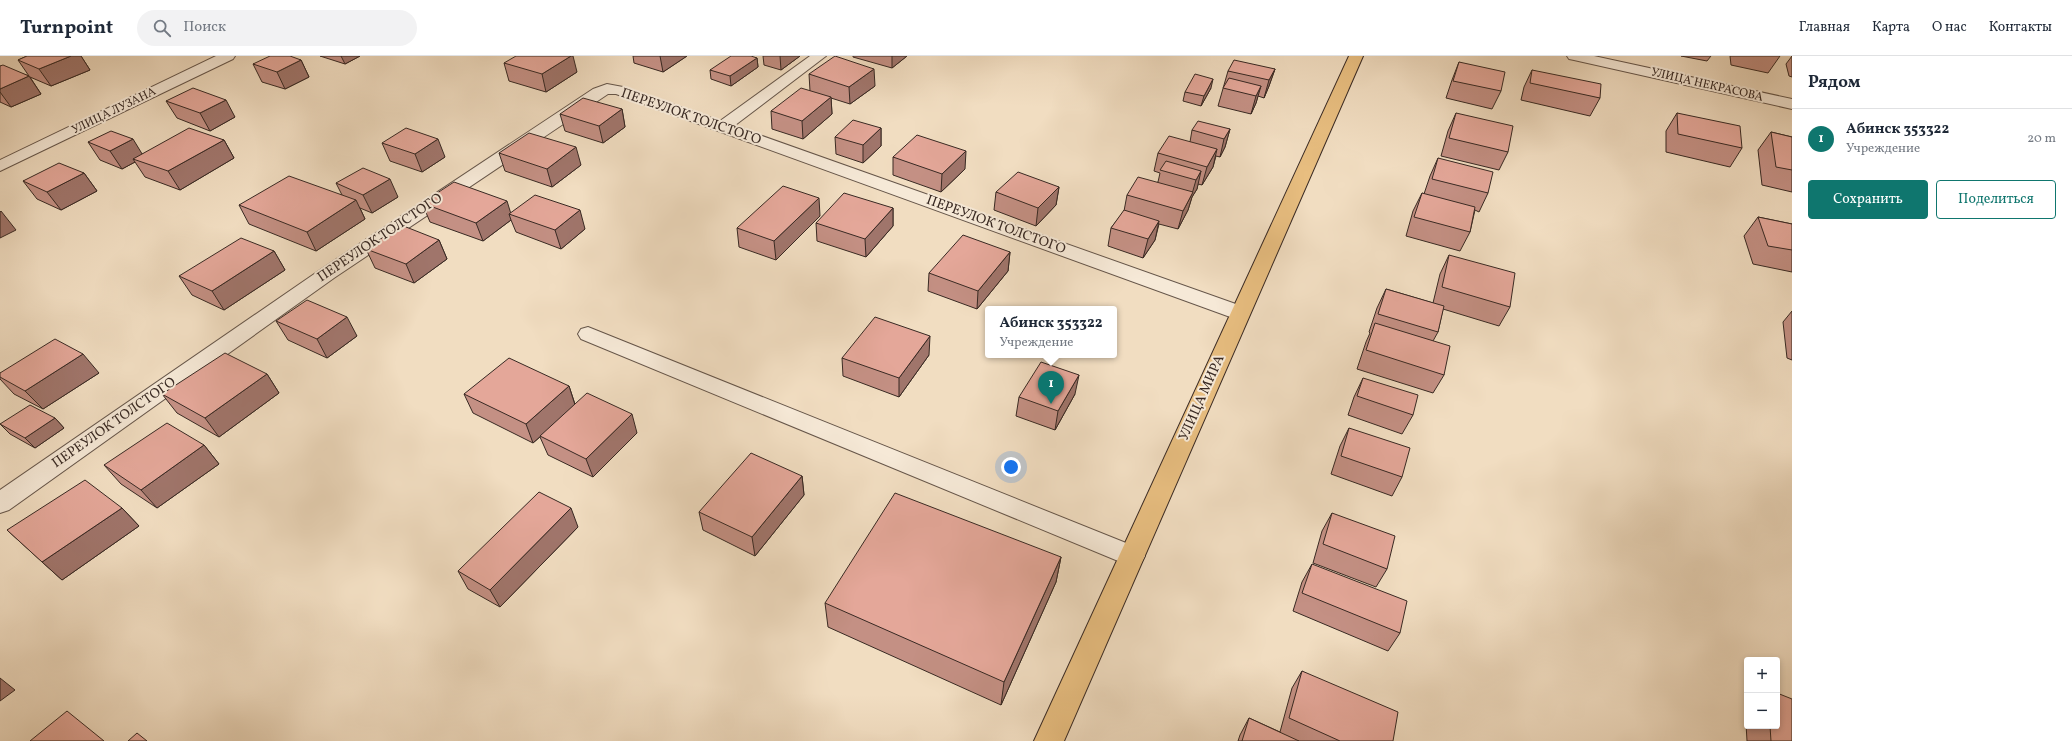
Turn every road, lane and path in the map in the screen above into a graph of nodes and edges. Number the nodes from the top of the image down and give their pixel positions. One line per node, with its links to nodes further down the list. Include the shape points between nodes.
1 (228, 56): 7 (street, УЛИЦА ЛУЗАНА)
2 (819, 56): 6 (street)
3 (1356, 56): 8 (main road, УЛИЦА МИРА)
4 (1574, 56): 5 (street, УЛИЦА НЕКРАСОВА)
5 (1792, 104)
6 (722, 127): 8 (street, ПЕРЕУЛОК ТОЛСТОГО); 10 (street, ПЕРЕУЛОК ТОЛСТОГО, via 618,90 607,89 598,92 327,274)
7 (0, 166)
8 (1240, 313): 11 (main road, УЛИЦА МИРА)
9 (588, 334): 11 (street)
10 (0, 503)
11 (1132, 556): 12 (main road, УЛИЦА МИРА)
12 (1049, 741)

